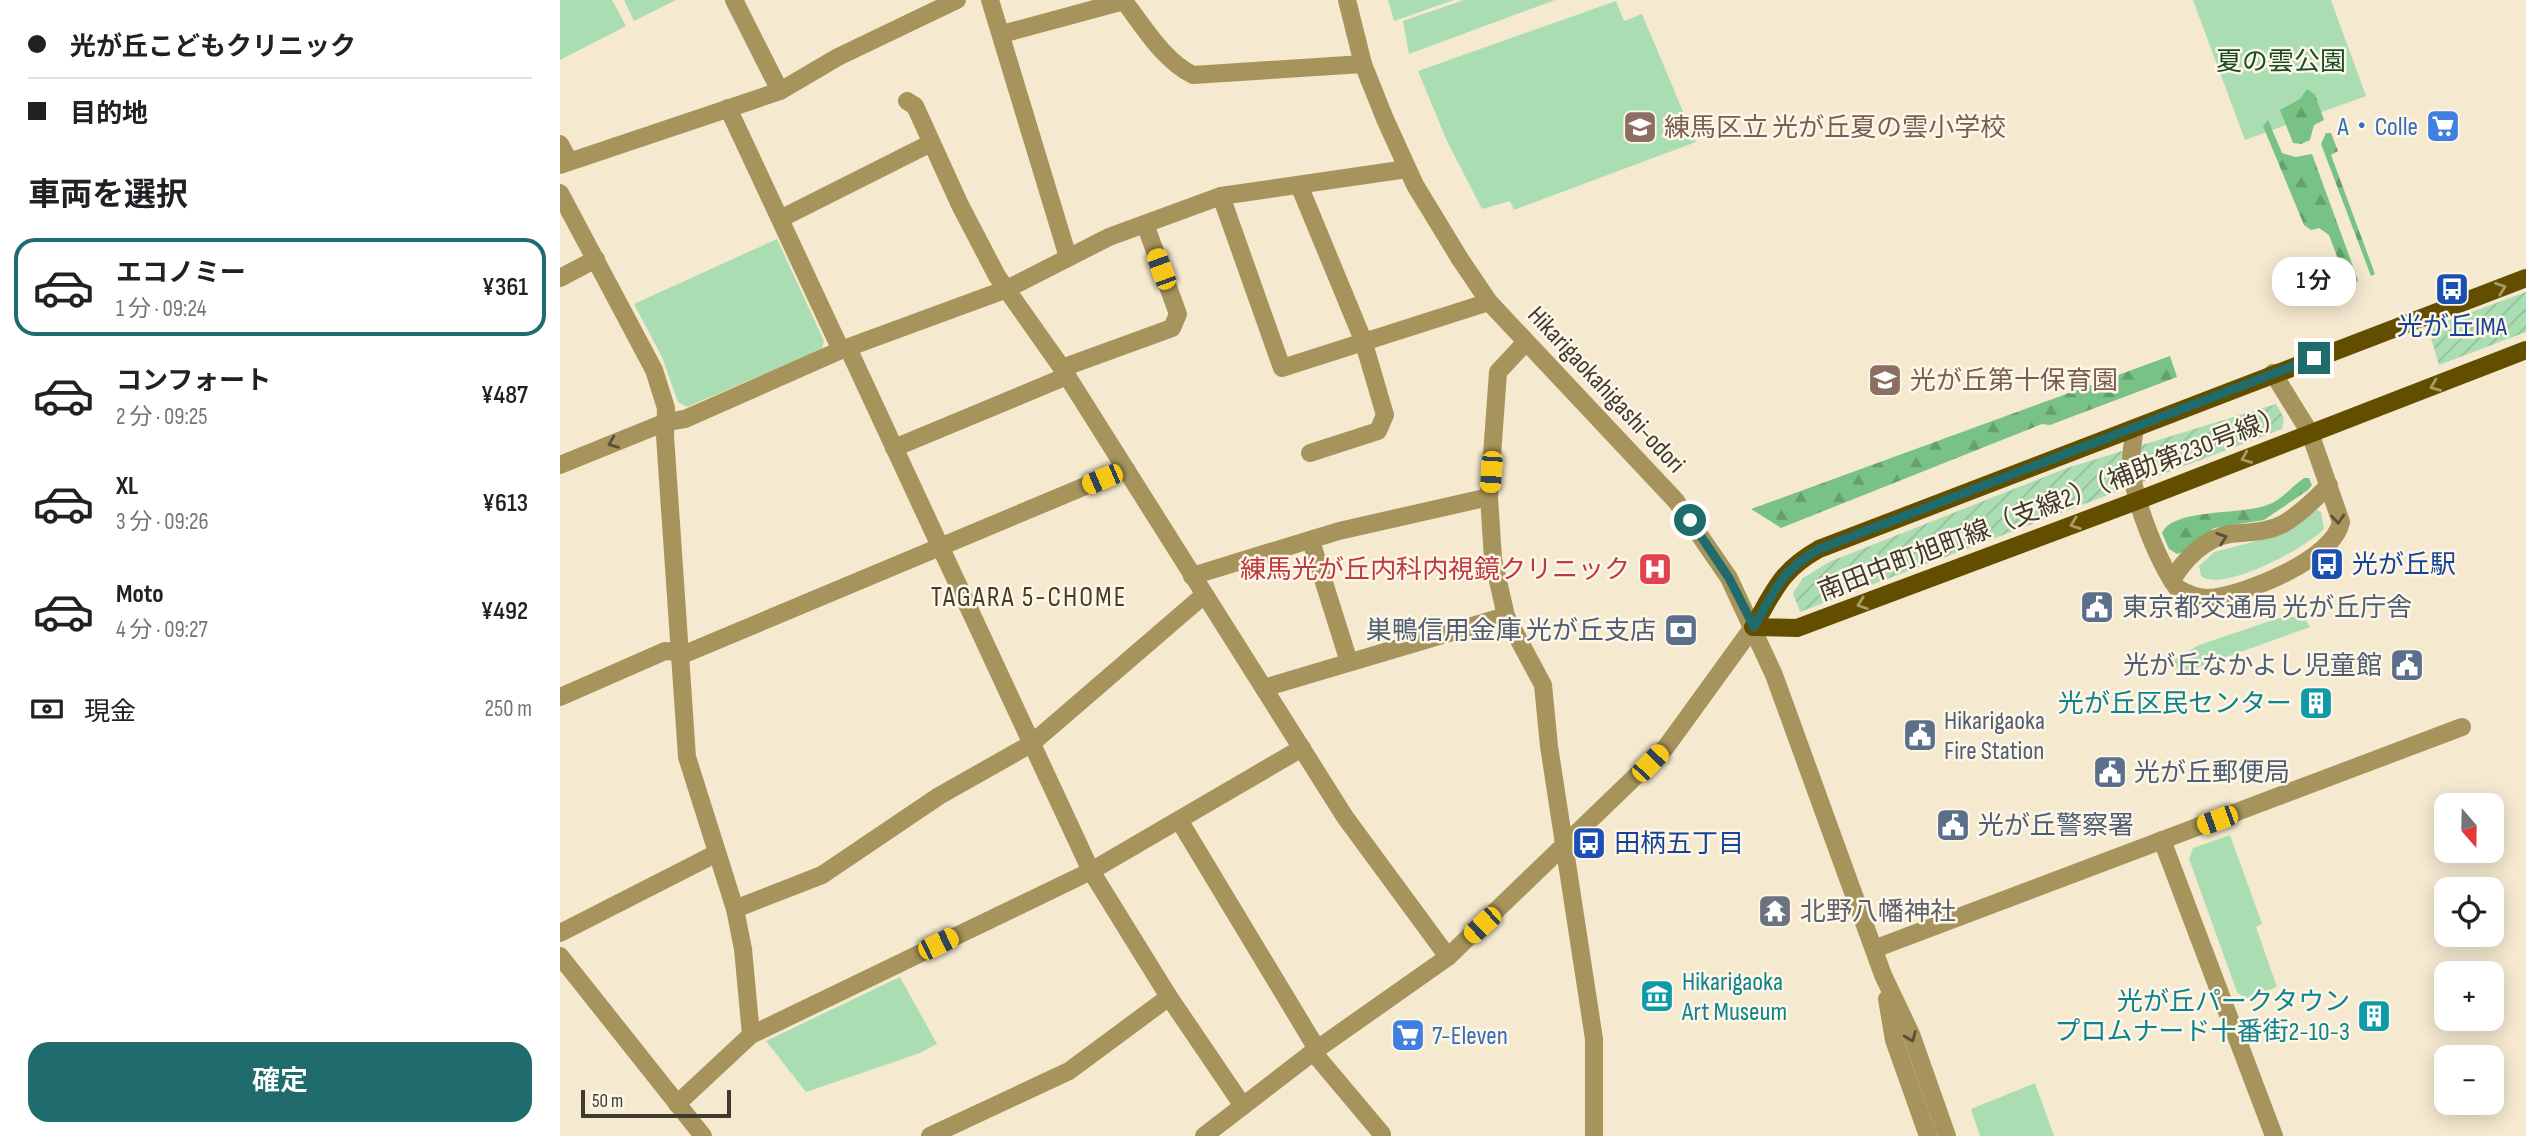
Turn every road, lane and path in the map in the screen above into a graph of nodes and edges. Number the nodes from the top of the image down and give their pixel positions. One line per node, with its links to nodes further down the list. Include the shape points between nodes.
1 (734, 0): 7 (street)
2 (957, 0): 7 (street, via 838,57)
3 (990, 0): 5 (street)
4 (1347, 0): 6 (street, Hikarigaokahigashi-odori)
5 (1002, 34): 6 (street, via 1124,1 1156,43 1193,75); 19 (street)
6 (1363, 64): 13 (street, Hikarigaokahigashi-odori)
7 (780, 91): 9 (street)
8 (908, 101): 10 (street, via 915,106)
9 (728, 108): 12 (street); 17 (street)
10 (931, 143): 17 (street); 23 (street)
11 (560, 144): 12 (street)
12 (564, 163)
13 (1408, 169): 14 (street); 24 (street, Hikarigaokahigashi-odori, via 1435,222)
14 (1300, 185): 16 (street); 25 (street)
15 (560, 193): 20 (street)
16 (1221, 196): 18 (street); 25 (street, via 1282,368)
17 (782, 218): 27 (street)
18 (1145, 225): 19 (street); 29 (street, via 1178,314 1172,328)
19 (1068, 257): 23 (street)
20 (596, 259): 21 (street); 31 (street, via 654,370)
21 (560, 278)
22 (2526, 278): 30 (main road, 南田中町旭町線（支線2）（補助第230号線）, one-way to 22)
23 (1007, 289): 27 (street); 29 (street)
24 (1489, 302): 25 (street); 26 (street, Hikarigaokahigashi-odori)
25 (1363, 340): 35 (street, via 1385,415 1378,430)
26 (1526, 342): 39 (street, via 1498,372); 47 (street, Hikarigaokahigashi-odori, via 1675,501 1729,578)
27 (844, 349): 31 (street, via 685,419); 34 (street)
28 (2526, 350): 33 (main road, 南田中町旭町線（支線2）（補助第230号線）, one-way to 33)
29 (1065, 372): 34 (street); 37 (street)
30 (2273, 373): 32 (main road, 南田中町旭町線（支線2）（補助第230号線）); 33 (street)
31 (666, 422): 36 (street, one-way to 36); 48 (street)
32 (2135, 429): 40 (street, via 2131,464); 47 (main road, 南田中町旭町線（支線2）（補助第230号線）, via 1819,549 1794,563)
33 (2310, 432): 38 (street); 40 (main road, 南田中町旭町線（支線2）（補助第230号線）, one-way to 40)
34 (894, 448): 42 (street)
35 (1310, 453)
36 (560, 465)
37 (1126, 470): 42 (street); 43 (street)
38 (2329, 485): 44 (street, one-way to 38, via 2186,560 2206,545 2226,535 2282,524); 44 (street, one-way to 44, via 2341,522 2332,543 2320,553 2221,596 2189,595)
39 (1489, 497): 41 (street); 46 (street, via 1493,559)
40 (2140, 500): 44 (street); 47 (main road, 南田中町旭町線（支線2）（補助第230号線）, one-way to 47, via 1797,628)
41 (1311, 541): 43 (street); 49 (street)
42 (939, 547): 48 (street); 53 (street)
43 (1192, 576): 45 (street)
44 (2172, 580)
45 (1204, 595): 50 (street); 53 (street)
46 (1506, 616): 49 (street); 57 (street, via 1543,685)
47 (1754, 627): 57 (street, via 1666,747); 62 (street, Hikarigaokahigashi-odori)
48 (679, 654): 51 (street, via 665,651); 58 (street, via 687,757)
49 (1349, 662): 50 (street)
50 (1264, 688): 54 (street)
51 (560, 697)
52 (2462, 727): 56 (street)
53 (1031, 744): 59 (street); 60 (street, via 939,796 821,875)
54 (1302, 748): 55 (street); 64 (street, via 1345,817)
55 (1179, 820): 59 (street); 68 (street)
56 (2162, 840): 62 (street); 78 (street)
57 (1564, 848): 64 (street); 75 (street, via 1594,1039)
58 (717, 853): 60 (street); 61 (street)
59 (1091, 871): 66 (street); 67 (street)
60 (735, 909): 67 (street)
61 (560, 933)
62 (1874, 949): 65 (street, Hikarigaokahigashi-odori)
63 (560, 956): 69 (street)
64 (1448, 957): 68 (street)
65 (1883, 975): 76 (street, Hikarigaokahigashi-odori, via 1894,1040); 77 (street, Hikarigaokahigashi-odori, one-way to 77, via 1911,1034)
66 (1169, 997): 70 (street); 73 (street, via 1069,1071)
67 (751, 1035): 69 (street)
68 (1315, 1050): 70 (street); 71 (street)
69 (677, 1104): 72 (street)
70 (1243, 1106): 74 (street)
71 (1382, 1134)
72 (703, 1136)
73 (930, 1136)
74 (1204, 1136)
75 (1594, 1136)
76 (1928, 1136)
77 (1947, 1136)
78 (2274, 1136)

